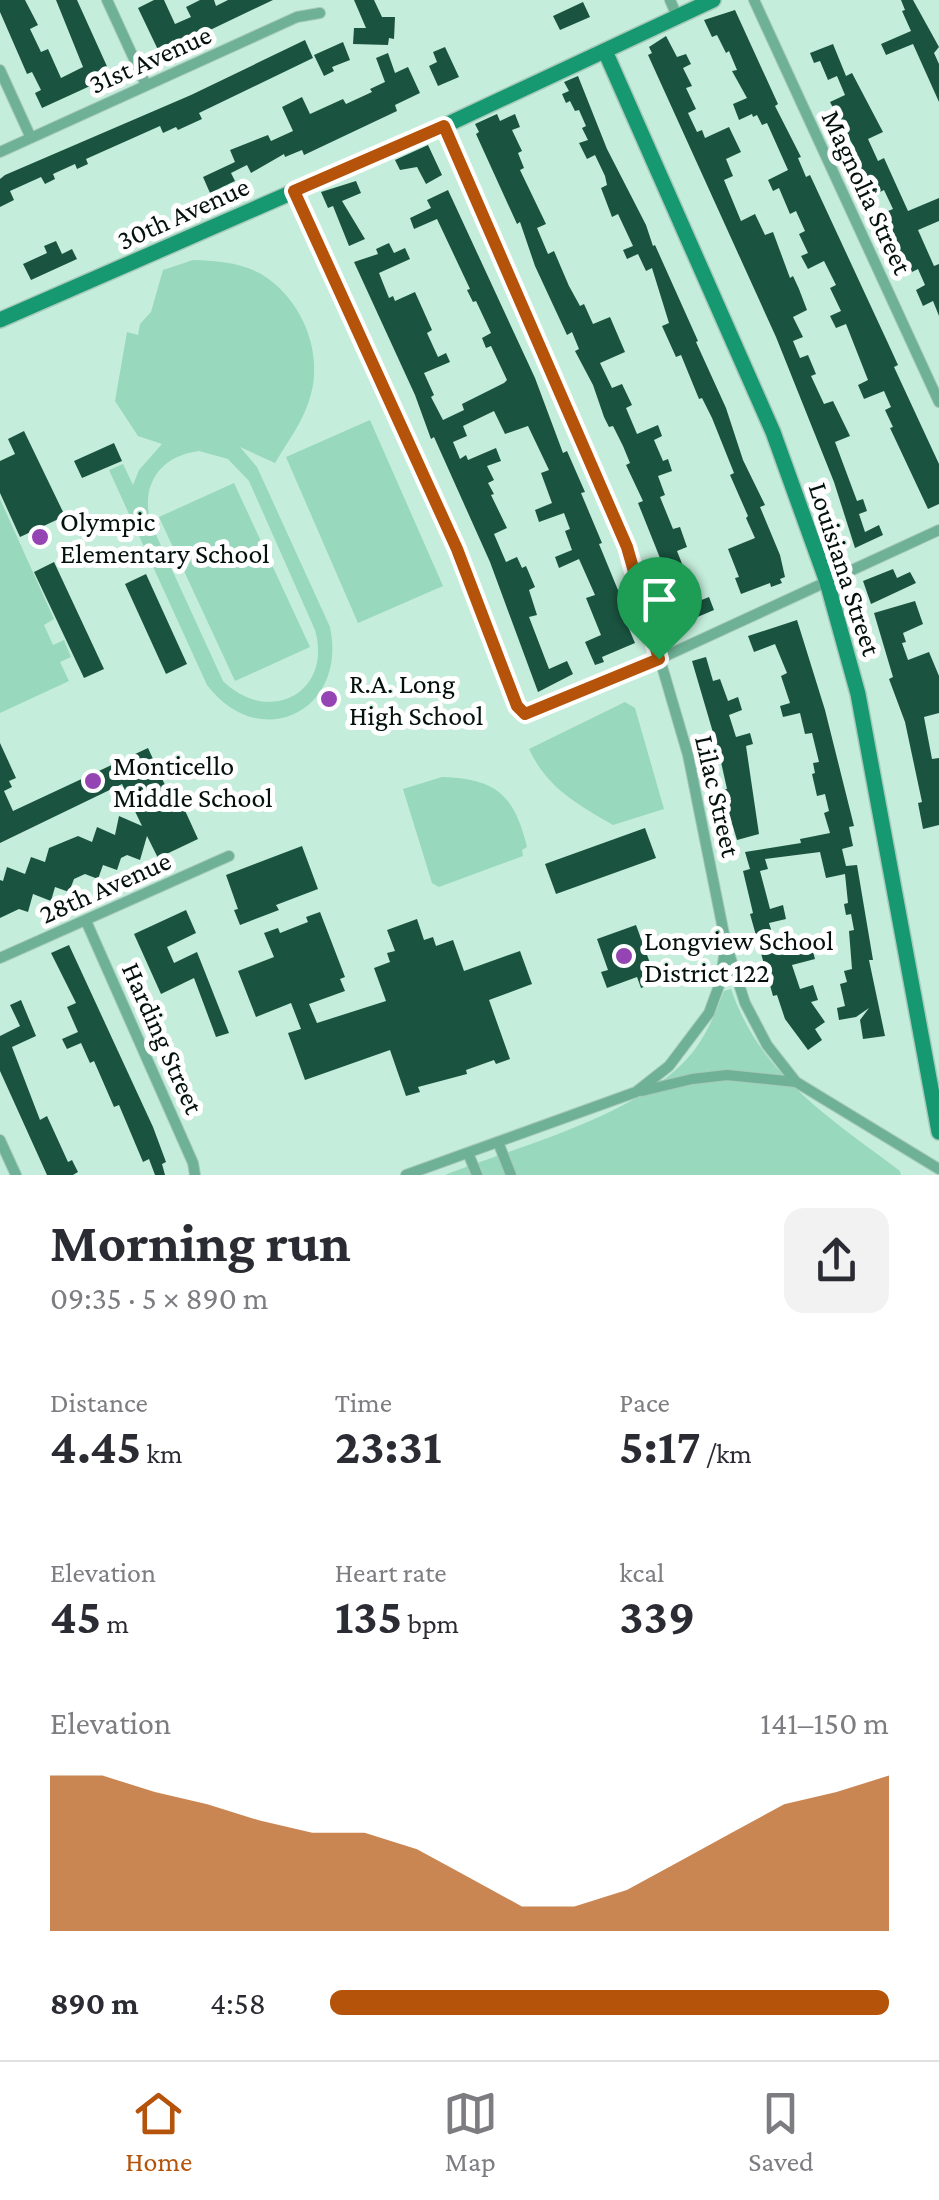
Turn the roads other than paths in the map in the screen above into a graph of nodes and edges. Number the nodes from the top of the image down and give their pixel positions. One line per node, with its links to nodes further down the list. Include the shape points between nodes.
1 (107, 0): 8 (street)
2 (713, 0): 4 (street, 30th Avenue)
3 (754, 0): 14 (street, Magnolia Street)
4 (674, 8): 6 (street, 30th Avenue)
5 (320, 12): 8 (street, 31st Avenue)
6 (605, 51): 9 (street, 30th Avenue); 16 (street, Louisiana Street, via 773,432)
7 (0, 70): 10 (street)
8 (146, 85): 10 (street, 31st Avenue)
9 (444, 126): 12 (street, 30th Avenue); 17 (street, Lilac Street, via 627,547)
10 (31, 138): 11 (street, 31st Avenue)
11 (0, 152)
12 (294, 191): 13 (street, 30th Avenue); 17 (street, via 457,549 517,706 525,714)
13 (0, 320)
14 (939, 402)
15 (939, 530): 16 (street)
16 (826, 582): 17 (street); 24 (street, Louisiana Street, via 858,694)
17 (659, 659): 20 (street, Lilac Street, via 688,755)
18 (229, 856): 19 (street, 28th Avenue)
19 (86, 921): 21 (street, 28th Avenue); 28 (street, Harding Street)
20 (726, 944): 22 (street, Lilac Street, via 745,1002); 23 (street, via 709,1014 669,1066)
21 (0, 958)
22 (796, 1082): 23 (street, via 727,1075); 29 (street)
23 (636, 1092): 26 (street)
24 (939, 1132)
25 (0, 1140): 30 (street)
26 (498, 1142): 27 (street); 34 (street)
27 (468, 1153): 32 (street); 33 (street)
28 (194, 1169): 31 (street)
29 (939, 1169)
30 (16, 1175)
31 (207, 1175)
32 (406, 1175)
33 (477, 1175)
34 (511, 1175)

